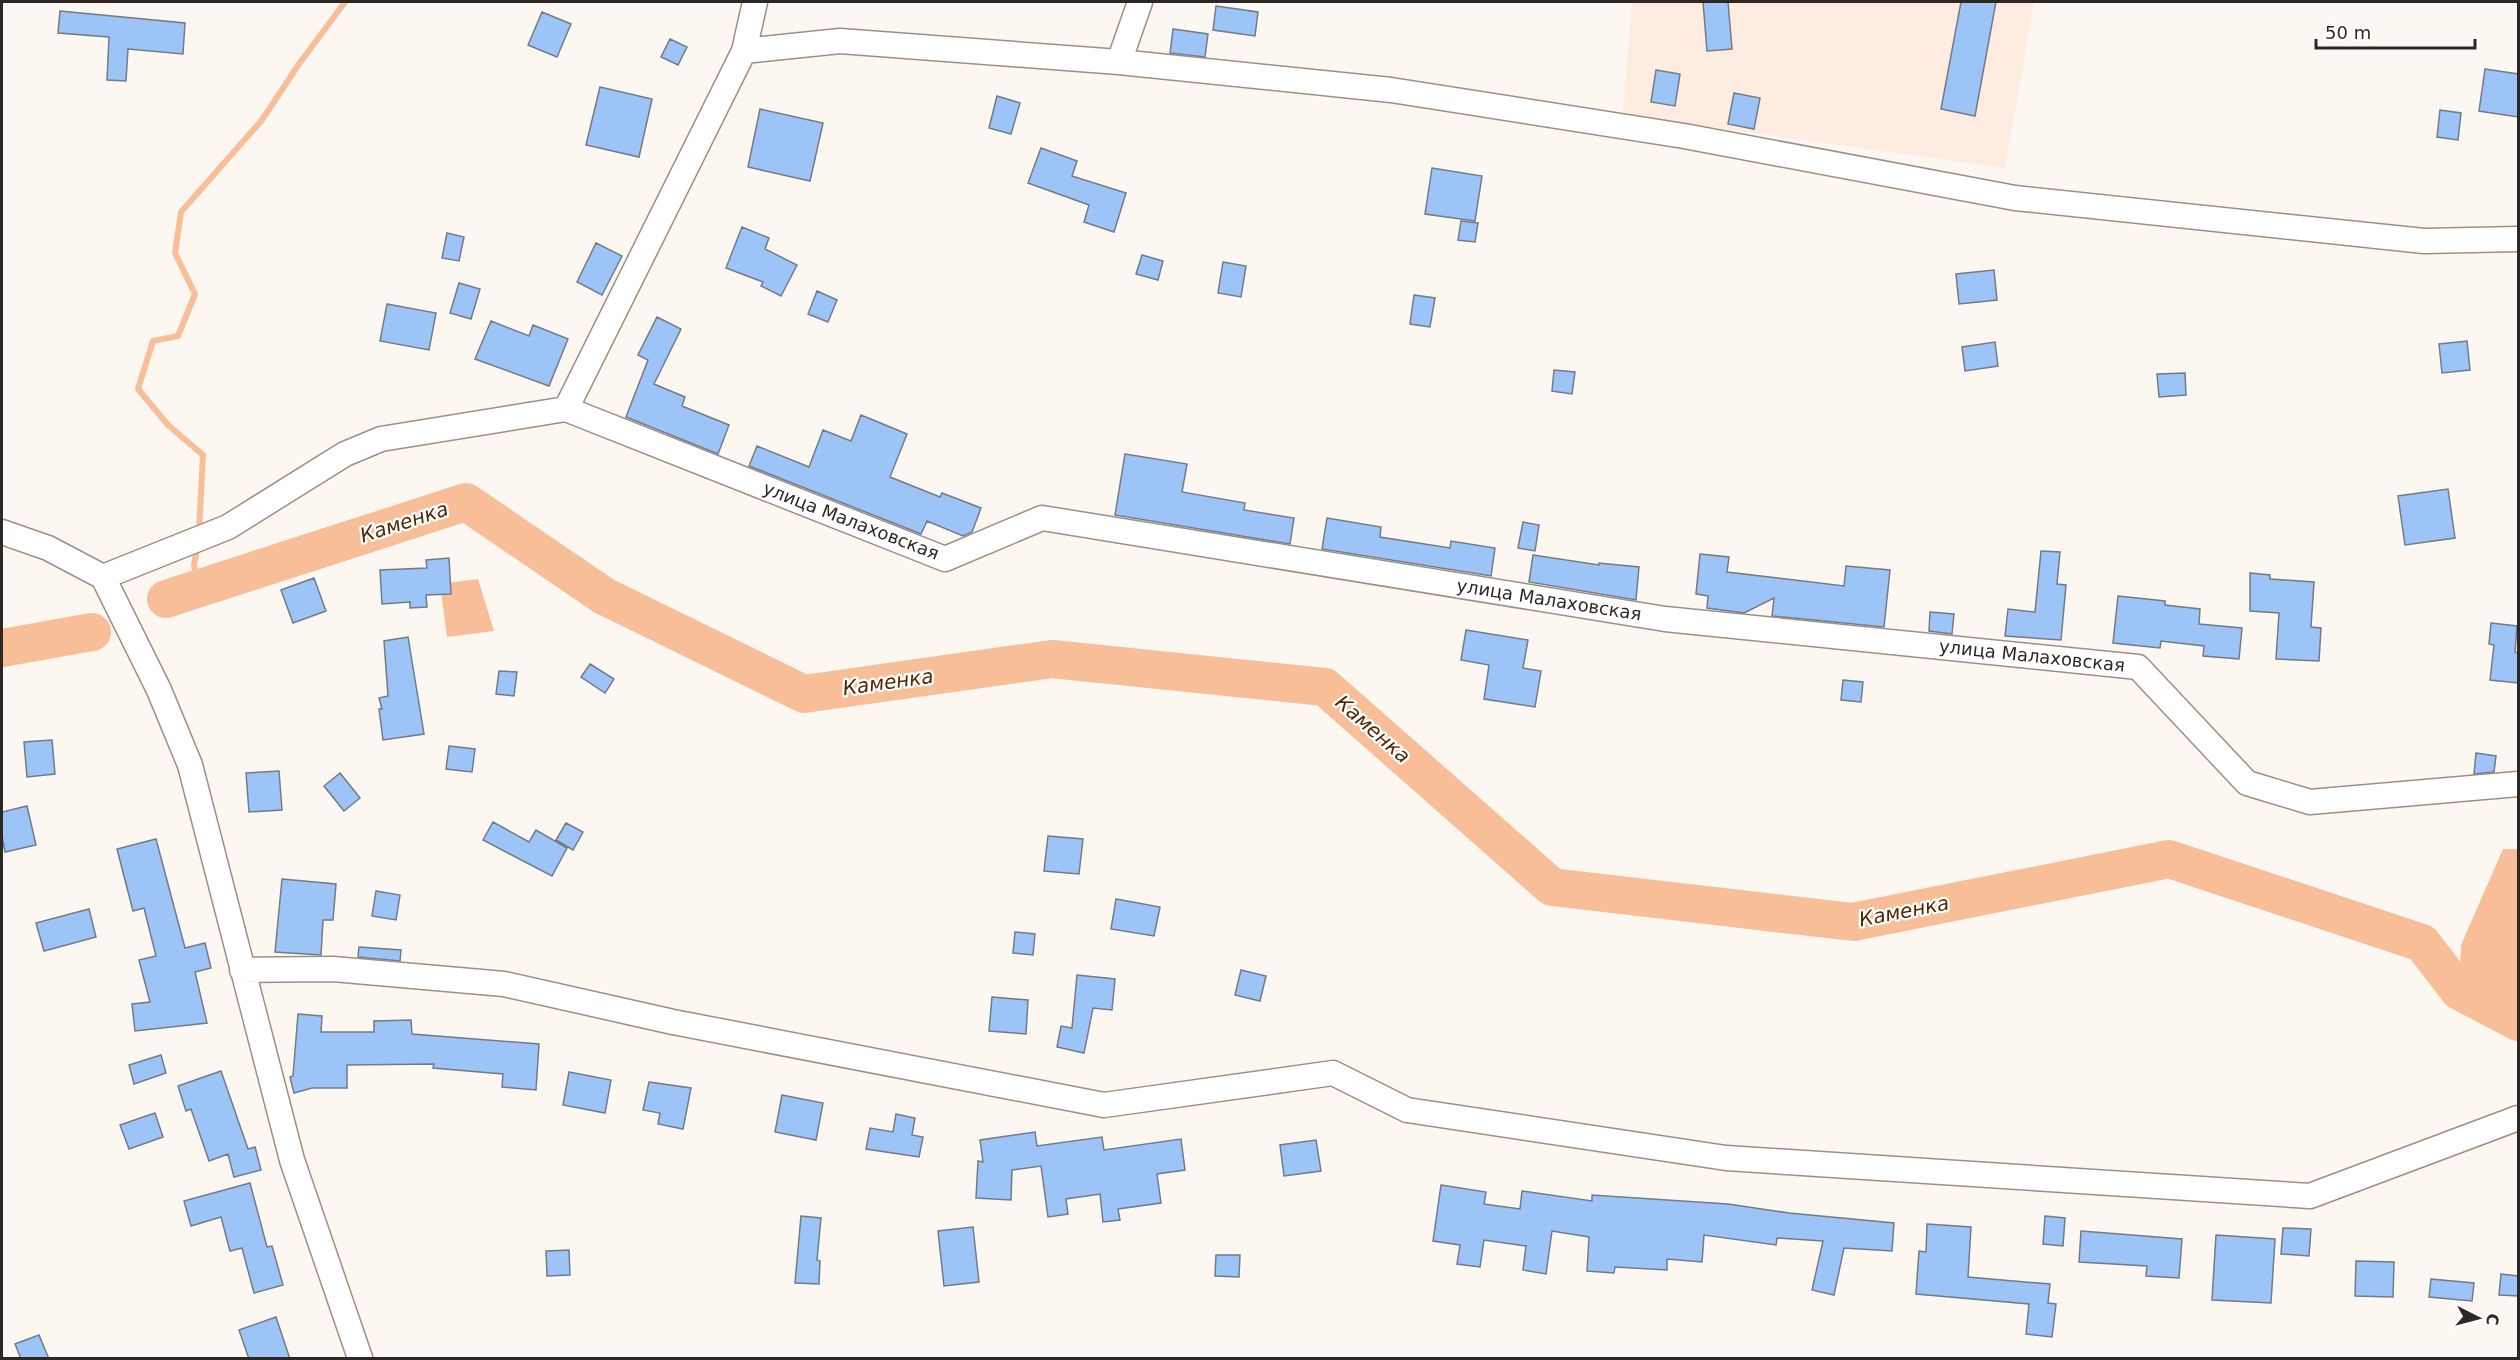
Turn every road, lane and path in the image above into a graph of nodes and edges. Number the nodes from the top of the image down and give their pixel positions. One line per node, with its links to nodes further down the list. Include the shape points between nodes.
1 (755, 2): 3 (street)
2 (1140, 2): 4 (street)
3 (744, 51): 4 (street, via 840,41); 6 (street)
4 (1119, 62): 5 (street, via 1391,90 1684,136 2015,198 2424,241)
5 (2518, 239)
6 (566, 409): 8 (street, via 381,439 345,454 228,527); 9 (street, улица Малаховская, via 945,559 1042,518 1665,619 2138,667 2247,783 2310,802)
7 (2, 532): 8 (street, via 48,548)
8 (104, 577): 10 (street, via 159,690 190,765)
9 (2518, 784)
10 (242, 970): 11 (street, via 333,969 504,984 673,1022 1104,1105 1333,1072 1407,1110 1738,1159 2310,1196); 12 (street, via 292,1160)
11 (2518, 1118)
12 (360, 1359)

